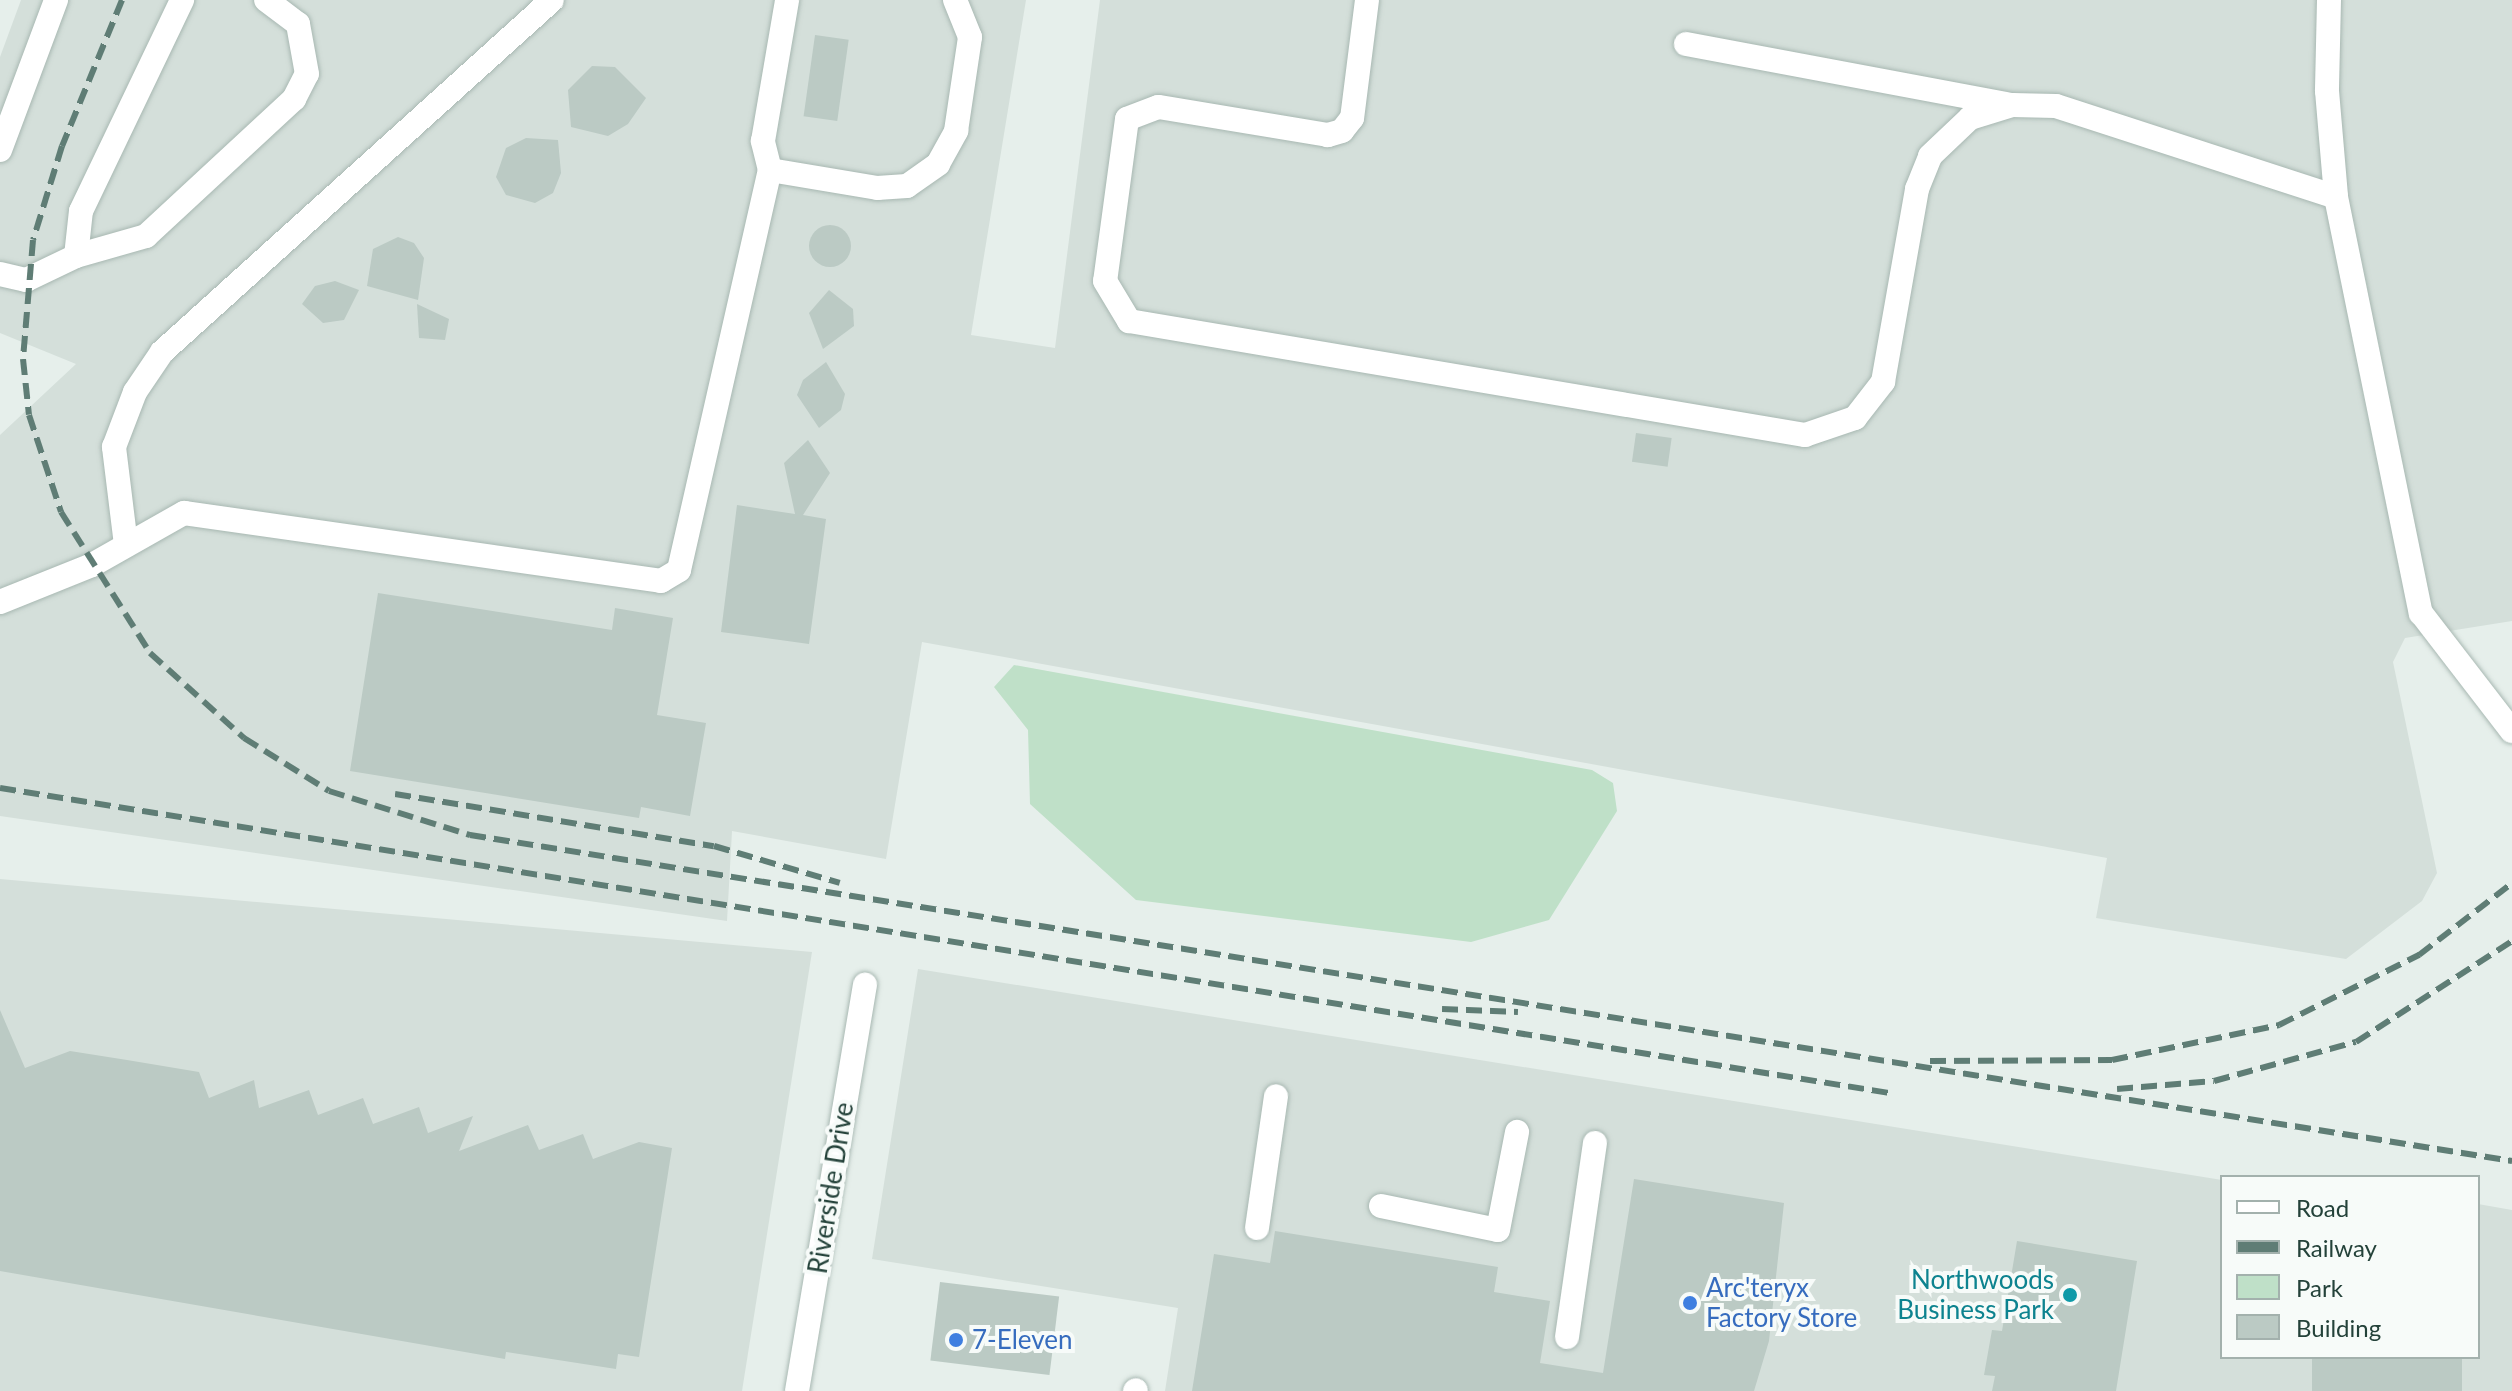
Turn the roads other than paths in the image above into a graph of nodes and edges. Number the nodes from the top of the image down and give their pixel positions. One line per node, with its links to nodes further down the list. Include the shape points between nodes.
1 (56, 0): 11 (street)
2 (182, 0): 14 (street, via 81,211)
3 (266, 0): 14 (street, via 298,24 307,74 294,99 146,236)
4 (552, 0): 16 (street, via 162,352 135,392 114,447)
5 (787, 0): 12 (street, via 763,141)
6 (955, 0): 12 (street, via 970,37 956,131 938,164 907,186 877,188)
7 (1367, 0): 10 (street, via 1352,118 1342,131 1328,135 1158,107 1127,119 1105,281 1129,321 1805,435 1833,430 1855,418 1883,382 1917,189 1930,156 1970,118)
8 (2329, 0): 13 (street, via 2327,91)
9 (1686, 44): 10 (street)
10 (2012, 105): 13 (street, via 2108,118)
11 (0, 150)
12 (770, 170): 16 (street, via 688,551 679,570 661,581 184,513)
13 (2336, 197): 18 (street, via 2421,613)
14 (76, 256): 15 (street, via 26,280)
15 (0, 274)
16 (126, 545): 17 (street)
17 (0, 602)
18 (2512, 731)
19 (865, 985): 26 (street, Riverside Drive)
20 (1276, 1096): 24 (street)
21 (1517, 1132): 23 (street, via 1498,1230)
22 (1595, 1143): 25 (street)
23 (1381, 1206)
24 (1257, 1228)
25 (1567, 1337)
26 (797, 1391)

